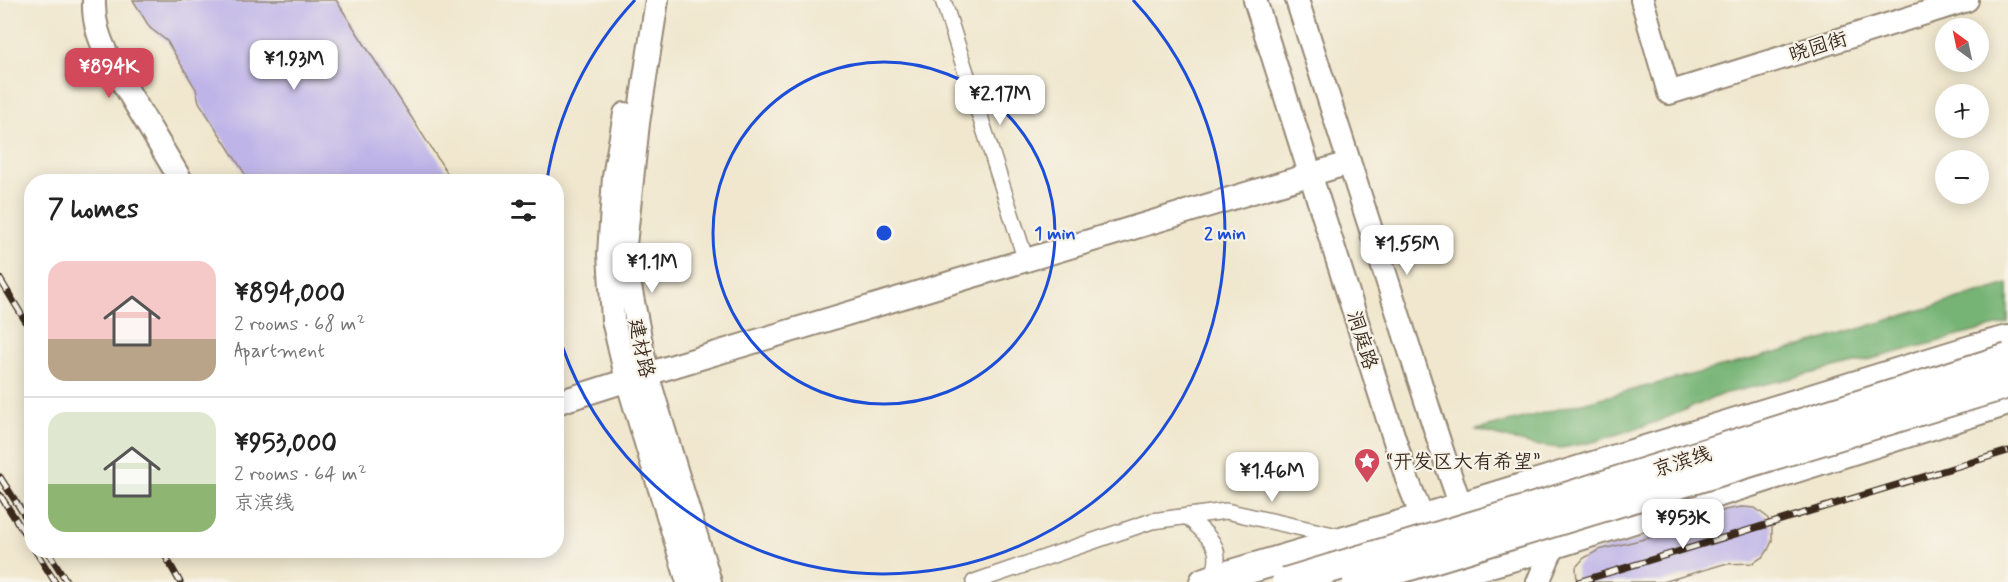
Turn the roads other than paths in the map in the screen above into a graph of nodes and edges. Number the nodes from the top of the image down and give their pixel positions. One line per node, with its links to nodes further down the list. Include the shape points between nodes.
1 (94, 0): 10 (street, via 101,44)
2 (642, 0): 15 (street, via 614,177 609,254 612,320)
3 (657, 0): 15 (street, 建材路, via 625,245)
4 (943, 0): 12 (street)
5 (1255, 0): 11 (street, 洞庭路)
6 (1297, 0): 9 (street, 洞庭路)
7 (1642, 0): 8 (street, 晓园街, via 1670,93)
8 (1967, 0)
9 (1349, 163): 11 (street); 19 (street, 洞庭路)
10 (178, 174)
11 (1311, 174): 12 (street); 21 (street, 洞庭路)
12 (1026, 261): 15 (street)
13 (2008, 340): 19 (highway)
14 (2008, 358): 30 (highway, 京滨线, bridge)
15 (637, 377): 17 (street); 27 (street); 28 (street, 建材路)
16 (2008, 384): 31 (highway, 京滨线, bridge)
17 (564, 400)
18 (2008, 401): 23 (highway)
19 (1461, 507): 21 (highway); 24 (street, 洞庭路)
20 (1187, 516): 22 (street, via 1226,511); 26 (street, via 1215,544 1219,564); 29 (street, via 1152,521)
21 (1422, 518): 22 (highway); 25 (street, 洞庭路)
22 (1353, 539): 26 (highway)
23 (1558, 542): 24 (highway); 32 (street)
24 (1487, 573): 25 (highway)
25 (1438, 580)
26 (1208, 581)
27 (688, 582)
28 (710, 582)
29 (975, 582)
30 (1286, 582)
31 (1358, 582)
32 (1538, 582)

